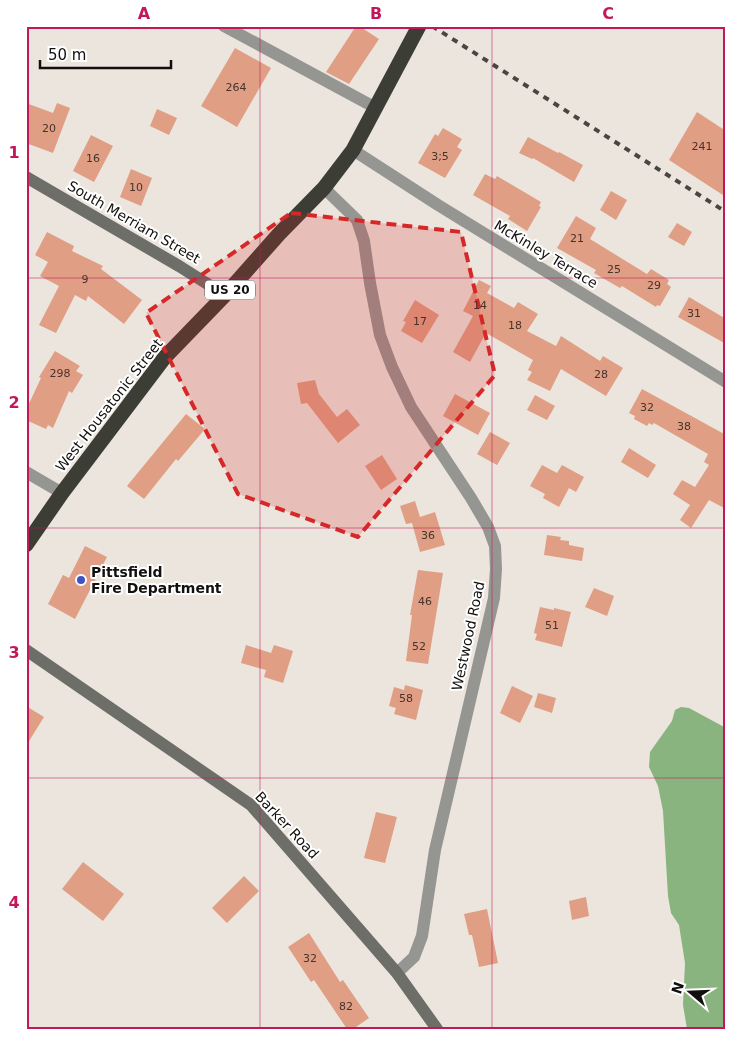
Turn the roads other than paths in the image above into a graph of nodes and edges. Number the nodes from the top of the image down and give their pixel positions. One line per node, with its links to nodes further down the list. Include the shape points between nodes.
1 (224, 26): 3 (street)
2 (419, 26): 3 (highway, West Housatonic Street / US 20)
3 (376, 108): 4 (highway, West Housatonic Street / US 20)
4 (353, 150): 6 (highway, West Housatonic Street / US 20); 8 (street, McKinley Terrace)
5 (26, 177): 7 (street, South Merriam Street)
6 (324, 188): 7 (highway, West Housatonic Street / US 20); 13 (street, Westwood Road, via 357,220 364,241 380,335 392,367 411,407 484,520 495,546 494,598 435,850 422,936 414,957)
7 (225, 295): 10 (highway, West Housatonic Street / US 20, via 165,357)
8 (726, 382)
9 (26, 472): 10 (street)
10 (62, 493): 11 (highway, West Housatonic Street / US 20)
11 (26, 545)
12 (26, 650): 13 (street, Barker Road, via 251,805)
13 (397, 973): 14 (street, Barker Road)
14 (437, 1029)

